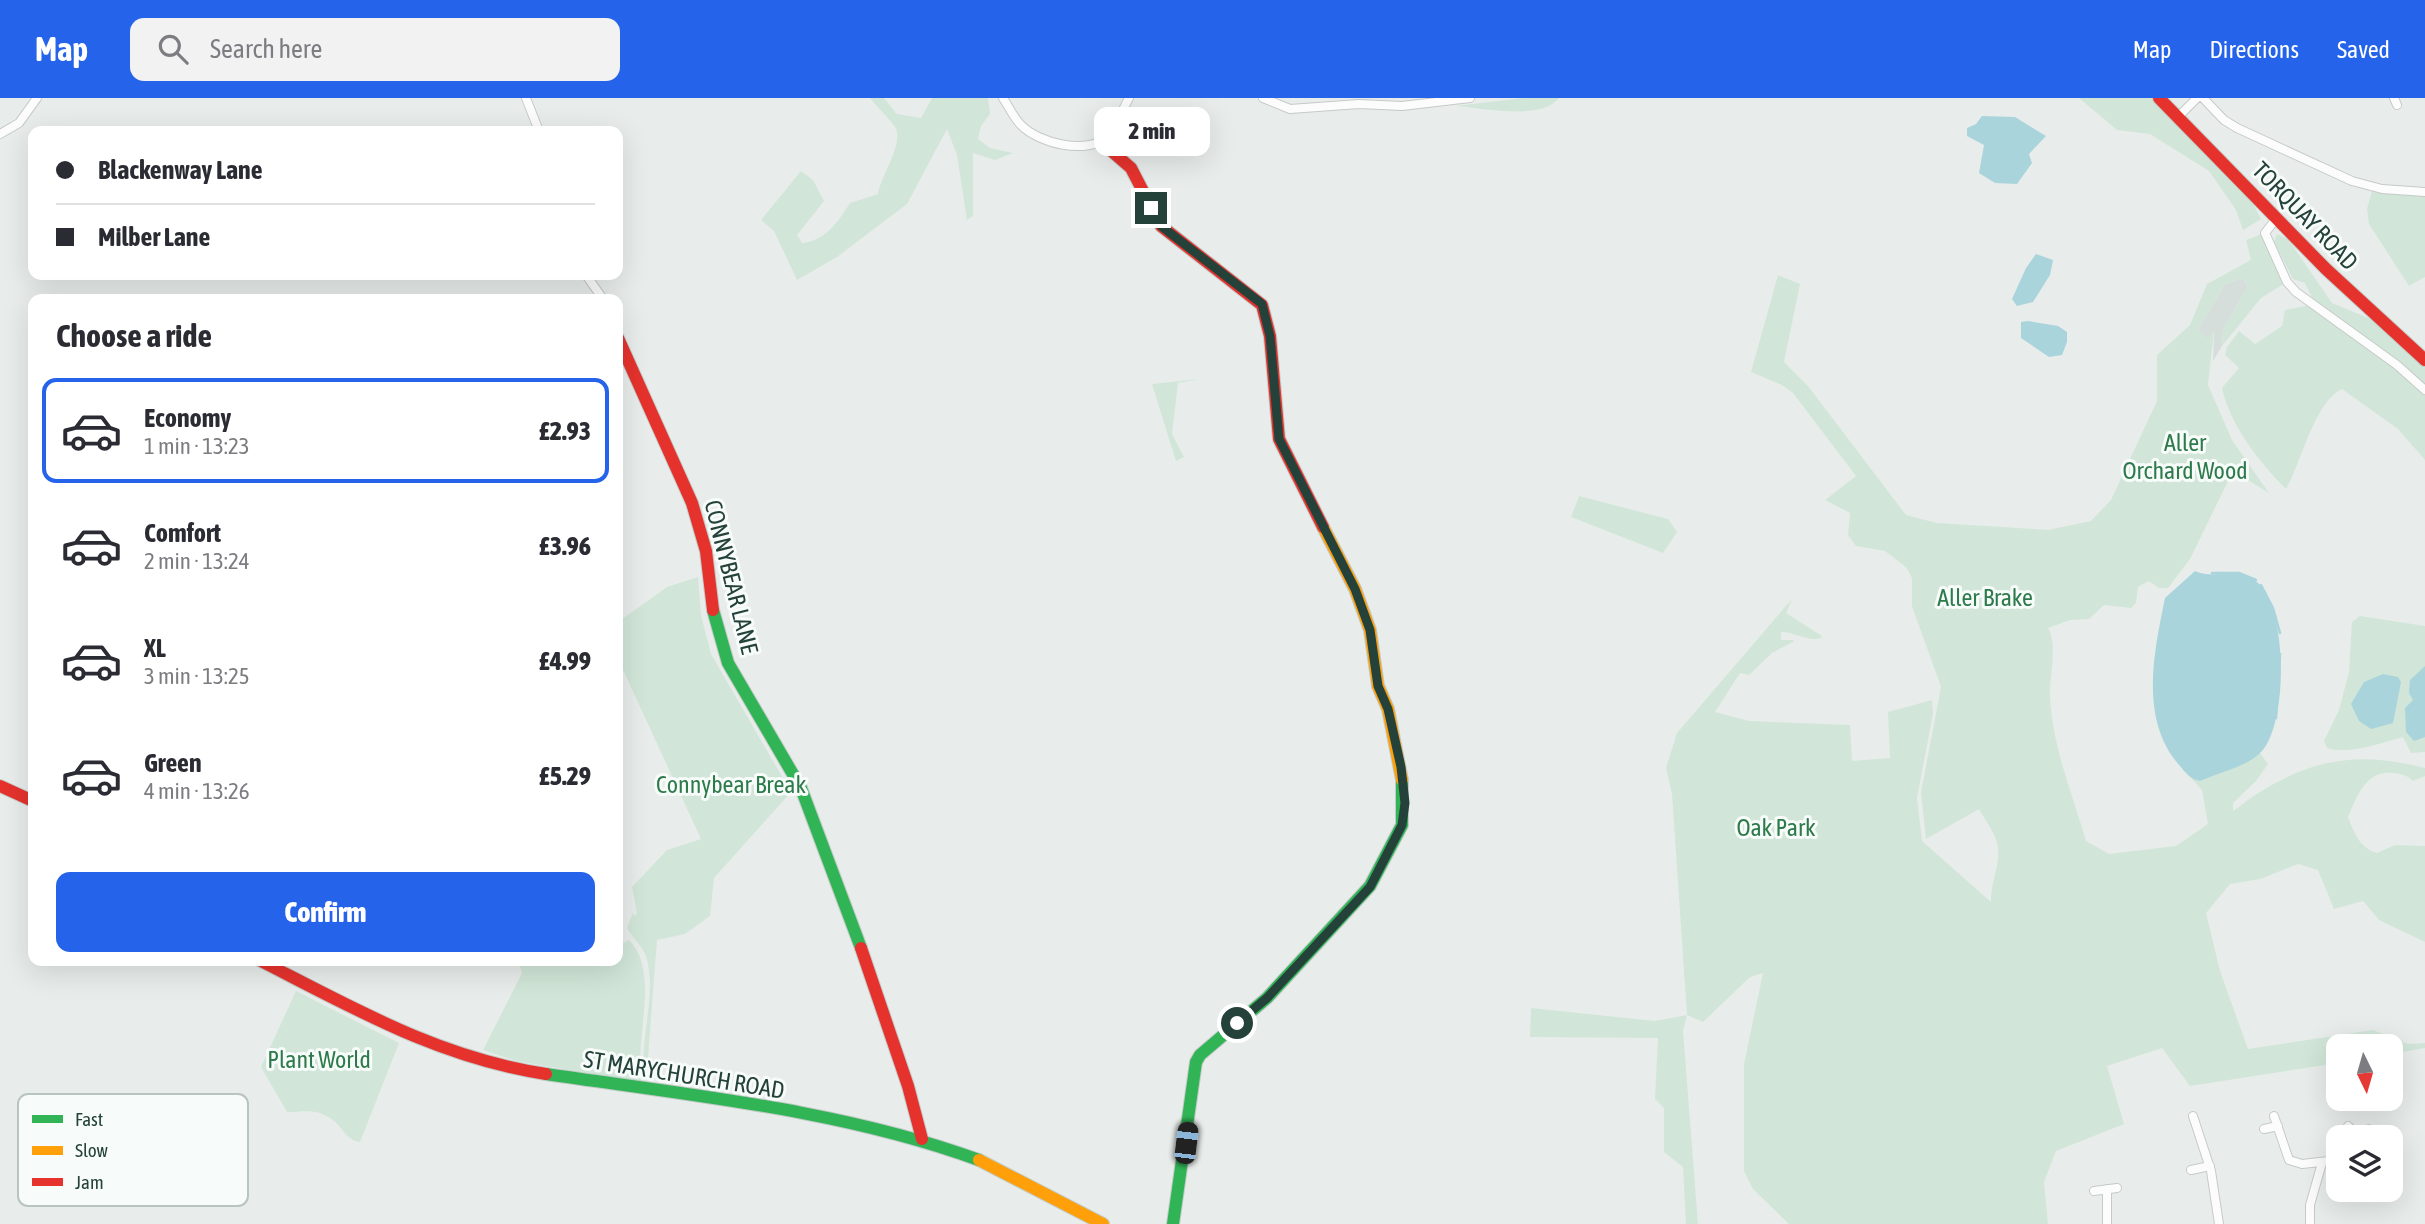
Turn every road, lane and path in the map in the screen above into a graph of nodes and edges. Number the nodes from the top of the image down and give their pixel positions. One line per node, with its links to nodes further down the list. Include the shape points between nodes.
1 (37, 98): 12 (street, via 19,123)
2 (526, 98): 11 (street)
3 (1003, 98): 13 (street, via 1022,126 1053,142 1080,145)
4 (1129, 98): 13 (street, via 1108,136)
5 (1264, 98): 6 (street, via 1290,109 1402,106)
6 (1470, 98)
7 (2159, 98): 10 (street, TORQUAY ROAD)
8 (2197, 98): 10 (street)
9 (2203, 98): 14 (street, via 2237,128 2352,181)
10 (2179, 116): 15 (street, TORQUAY ROAD)
11 (537, 126)
12 (0, 135)
13 (1100, 141): 35 (street, via 1131,168 1161,226 1262,304 1270,336 1279,439 1355,589 1370,630 1405,803 1402,825 1370,887 1267,998 1196,1062)
14 (2425, 192)
15 (2276, 219): 17 (street, TORQUAY ROAD); 18 (street, via 2265,233 2287,282 2317,310)
16 (623, 349): 26 (street, CONNYBEAR LANE, via 692,503 706,551 714,617 728,663 801,789 835,874)
17 (2425, 359)
18 (2425, 390)
19 (0, 786): 20 (street)
20 (28, 799)
21 (271, 966): 26 (street, ST MARYCHURCH ROAD, via 405,1034 498,1067 740,1103)
22 (2193, 1116): 29 (street)
23 (2274, 1116): 24 (street)
24 (2278, 1126): 25 (street); 28 (street, via 2289,1160)
25 (2264, 1129)
26 (922, 1139): 34 (street, ST MARYCHURCH ROAD, via 992,1165)
27 (2326, 1162): 28 (street)
28 (2322, 1163): 38 (street, via 2312,1195)
29 (2210, 1166): 30 (street); 37 (street)
30 (2191, 1170)
31 (2118, 1188): 32 (street)
32 (2106, 1189): 33 (street); 36 (street)
33 (2094, 1191)
34 (1103, 1224)
35 (1173, 1224)
36 (2107, 1224)
37 (2220, 1224)
38 (2310, 1224)

